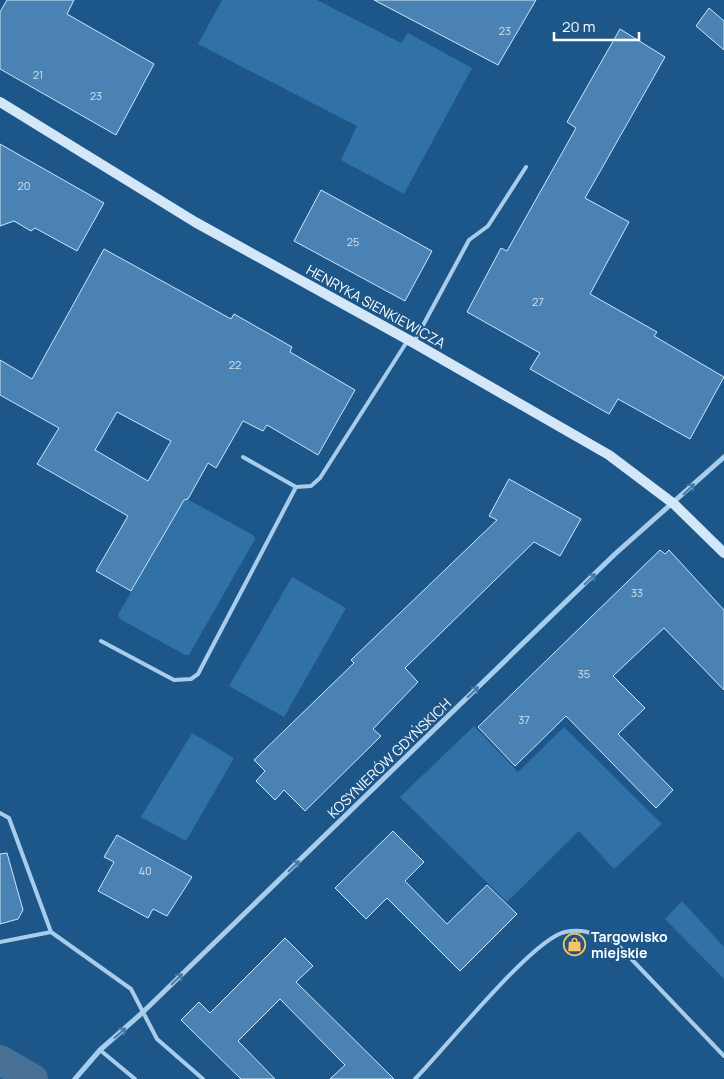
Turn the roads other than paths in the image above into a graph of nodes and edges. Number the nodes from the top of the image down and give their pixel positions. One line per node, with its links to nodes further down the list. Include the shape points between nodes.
1 (0, 102): 3 (street, HENRYKA SIENKIEWICZA, via 196,222)
2 (526, 167): 3 (lane, via 488,226 469,240)
3 (411, 341): 6 (lane, via 320,478 311,486); 7 (street, HENRYKA SIENKIEWICZA, via 609,455)
4 (243, 457): 6 (lane)
5 (724, 457): 7 (street, KOSYNIERÓW GDYŃSKICH, one-way to 5)
6 (296, 487): 9 (lane, via 198,674 191,679 174,680)
7 (674, 504): 8 (street, HENRYKA SIENKIEWICZA); 13 (street, KOSYNIERÓW GDYŃSKICH, one-way to 7, via 643,528)
8 (724, 553)
9 (101, 640)
10 (0, 813): 11 (lane, via 9,818)
11 (51, 932): 12 (lane); 13 (lane, via 130,989)
12 (0, 942)
13 (142, 1013): 14 (street, KOSYNIERÓW GDYŃSKICH, one-way to 13); 18 (lane, via 157,1039)
14 (100, 1050): 16 (street, KOSYNIERÓW GDYŃSKICH); 17 (lane)
15 (724, 1056): 19 (lane, via 616,943 577,930 562,932 545,940)
16 (75, 1079)
17 (135, 1079)
18 (203, 1079)
19 (415, 1079)

